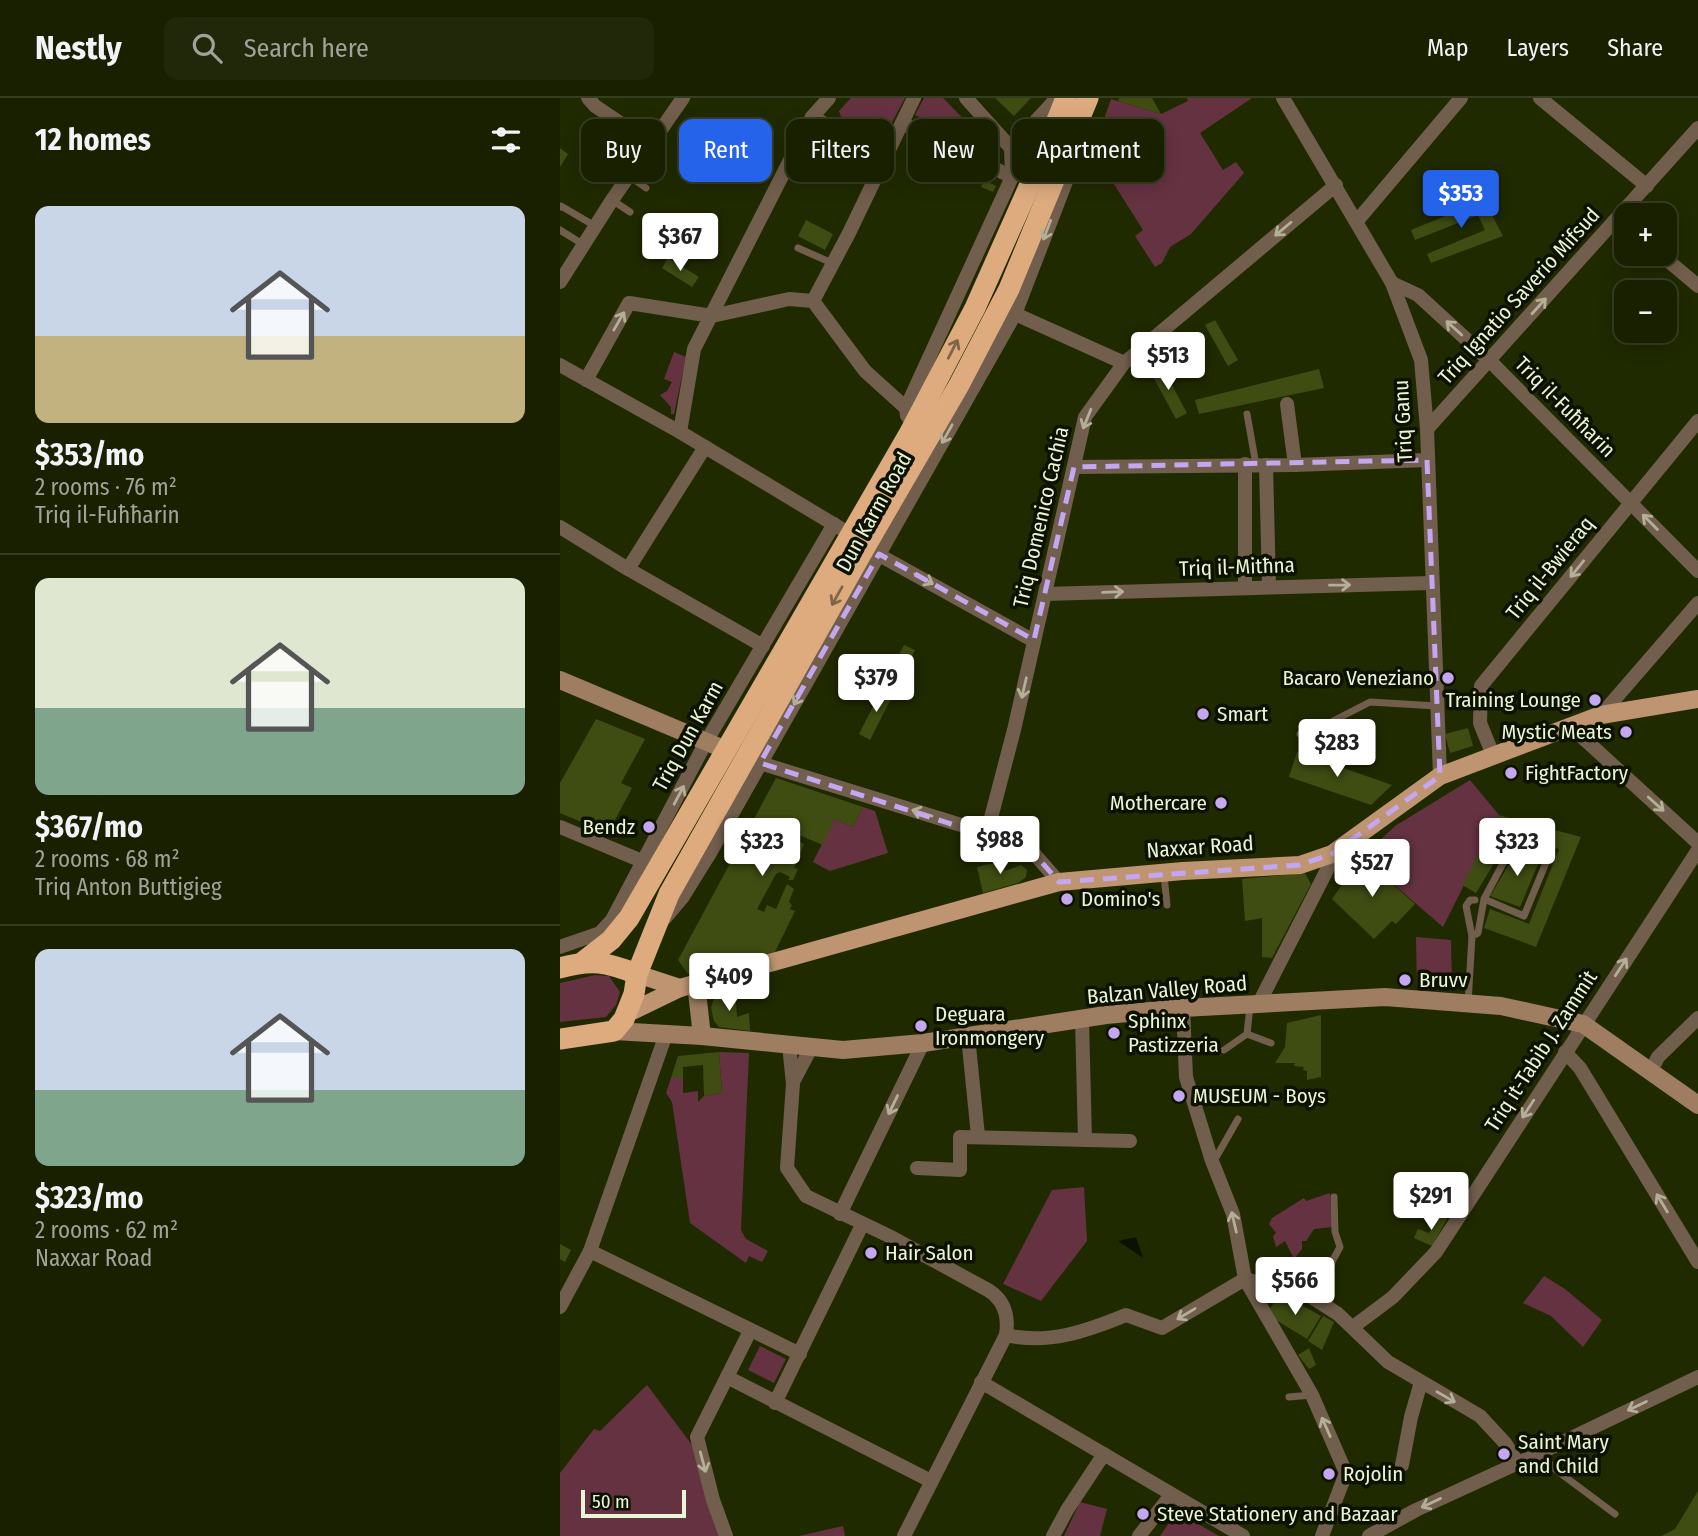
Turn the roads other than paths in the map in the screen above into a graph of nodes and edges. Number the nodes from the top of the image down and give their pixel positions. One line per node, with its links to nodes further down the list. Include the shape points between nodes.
1 (588, 98): 14 (street)
2 (683, 98): 16 (street)
3 (830, 98): 13 (street)
4 (914, 98): 17 (street)
5 (966, 98): 20 (street)
6 (1057, 98): 20 (street)
7 (1066, 98): 56 (highway, Dun Karm Road, one-way to 7, via 975,307)
8 (1088, 98): 64 (highway, Dun Karm Road, via 1009,289 959,384)
9 (1098, 98): 44 (street, Dun Karm Road, one-way to 44)
10 (1283, 98): 25 (street, Triq Ganu)
11 (1461, 98): 32 (street)
12 (1540, 98): 26 (street)
13 (812, 117): 15 (street); 45 (street)
14 (614, 119)
15 (816, 119)
16 (665, 123)
17 (902, 123): 19 (street); 21 (street)
18 (1698, 128): 26 (street, Triq Ignatio Saverio Mifsud)
19 (894, 140)
20 (1011, 148): 21 (street)
21 (1012, 177): 51 (street)
22 (624, 182): 28 (street)
23 (638, 182): 27 (lane)
24 (873, 182): 38 (street)
25 (1336, 185): 32 (street, Triq Ganu); 47 (street, Triq Domenico Cachia, one-way to 47)
26 (1647, 186): 29 (street, Triq Ignatio Saverio Mifsud)
27 (646, 188)
28 (612, 200): 31 (lane); 33 (street)
29 (1635, 203)
30 (560, 207): 33 (lane)
31 (630, 212)
32 (1357, 221): 41 (street, Triq Ganu)
33 (595, 227): 36 (street)
34 (1614, 229): 46 (street, Triq Ignatio Saverio Mifsud, one-way to 34)
35 (560, 230): 36 (lane)
36 (584, 245): 40 (street)
37 (799, 248): 38 (lane)
38 (832, 263): 43 (street)
39 (1674, 266): 42 (street)
40 (560, 282)
41 (1392, 283): 46 (street, Triq il-Fuħħarin, one-way to 41, via 1418,295); 54 (street, Triq Ganu, via 1421,360)
42 (1698, 286)
43 (813, 301): 45 (street, via 789,299); 51 (street, via 865,371)
44 (1015, 314): 47 (street); 64 (street, Dun Karm Road, one-way to 64)
45 (712, 316): 49 (street, one-way to 45, via 629,303); 55 (street, via 694,349)
46 (1490, 361): 54 (street, Triq Ignatio Saverio Mifsud); 62 (street, Triq il-Fuħħarin)
47 (1124, 363): 61 (street, Triq Domenico Cachia, one-way to 61, via 1085,417)
48 (560, 365): 49 (street)
49 (586, 380): 55 (street)
50 (1287, 404): 60 (street)
51 (906, 408): 56 (street, Dun Karm Road)
52 (1247, 414): 59 (lane)
53 (1698, 421): 62 (street, Triq il-Bwieraq)
54 (1427, 429): 58 (street, Triq Ganu)
55 (680, 432): 57 (street)
56 (909, 434): 64 (highway, Dun Karm Road)
57 (705, 447): 64 (street); 65 (street)
58 (1427, 460): 60 (street); 67 (street, Triq Ganu)
59 (1256, 464): 60 (street); 61 (street); 68 (street); 69 (street)
60 (1295, 465)
61 (1074, 467): 70 (street, Triq Domenico Cachia)
62 (1631, 503): 66 (street, Triq il-Fuħħarin, one-way to 62); 81 (street, Triq il-Bwieraq, one-way to 81, via 1481,686 1480,723)
63 (560, 527): 65 (street)
64 (857, 540): 72 (street, one-way to 72); 73 (street, Triq Dun Karm); 80 (highway, Dun Karm Road); 82 (street, Dun Karm Road, one-way to 82); 95 (highway, Dun Karm Road, one-way to 95, via 669,894)
65 (628, 569): 73 (street)
66 (1698, 571)
67 (1431, 583): 68 (street, Triq il-Mitħna, one-way to 67); 76 (street, Triq Ganu)
68 (1269, 586): 69 (street, Triq il-Mitħna)
69 (1245, 588): 70 (street, Triq il-Mitħna, one-way to 69)
70 (1045, 594): 72 (street, Triq Domenico Cachia)
71 (1698, 603): 77 (street)
72 (1034, 641): 85 (street, Triq Domenico Cachia, one-way to 85)
73 (763, 646): 80 (street, Triq Dun Karm)
74 (560, 680): 80 (main road)
75 (1698, 699): 77 (main road, Naxxar Road)
76 (1437, 706): 79 (lane, via 1370,702 1333,721 1328,742); 83 (street, Triq Ganu)
77 (1601, 715): 78 (main road, Naxxar Road)
78 (1570, 725): 81 (main road, Naxxar Road); 86 (street, one-way to 86)
79 (1300, 734)
80 (716, 746): 89 (street, Triq Dun Karm, one-way to 80); 94 (highway, Dun Karm Road)
81 (1493, 755): 83 (main road, Naxxar Road)
82 (760, 763): 85 (street, one-way to 82); 95 (street, Dun Karm Road, via 682,898)
83 (1440, 776): 88 (main road, Naxxar Road)
84 (560, 827): 89 (street)
85 (987, 833): 91 (street, via 1030,849)
86 (1698, 843)
87 (1698, 850): 109 (street, Triq it-Tabib J. Zammit, one-way to 87)
88 (1332, 854): 90 (main road, Naxxar Road, via 1300,865); 104 (street)
89 (642, 861): 97 (street, Triq Dun Karm, via 612,920 600,933)
90 (1164, 874): 91 (main road, Naxxar Road); 93 (lane)
91 (1059, 882): 102 (main road, Naxxar Road)
92 (1480, 900): 92 (lane, via 1516,839 1550,853 1524,916); 96 (lane, via 1478,933); 96 (lane, via 1470,900 1466,906)
93 (1167, 905)
94 (629, 918): 98 (highway, via 601,939); 99 (highway, Dun Karm Road)
95 (655, 931): 101 (highway, Dun Karm Road)
96 (1472, 936): 103 (lane)
97 (560, 947)
98 (560, 955)
99 (584, 961): 100 (highway); 101 (highway, via 615,965)
100 (560, 968)
101 (637, 974): 102 (main road); 106 (highway, Naxxar Road)
102 (688, 986): 106 (main road, Naxxar Road); 113 (main road)
103 (1468, 1004): 104 (main road, Balzan Valley Road, via 1385,997); 109 (main road, Balzan Valley Road, via 1501,1006)
104 (1254, 1005): 105 (main road, Balzan Valley Road); 112 (lane)
105 (1183, 1008): 108 (main road, Balzan Valley Road); 129 (street, via 1186,1077)
106 (626, 1014): 110 (highway, Naxxar Road)
107 (1698, 1018): 122 (street, via 1658,1057)
108 (1082, 1019): 114 (main road, Balzan Valley Road); 127 (street)
109 (1583, 1024): 121 (street, Triq it-Tabib J. Zammit); 122 (main road, Balzan Valley Road)
110 (614, 1031): 111 (main road, Balzan Valley Road); 115 (highway)
111 (666, 1034): 113 (main road, Balzan Valley Road); 134 (street)
112 (1247, 1034): 117 (lane); 120 (lane)
113 (702, 1036): 118 (main road, Balzan Valley Road)
114 (968, 1036): 116 (main road, Balzan Valley Road); 126 (street)
115 (560, 1039)
116 (923, 1043): 119 (main road, Balzan Valley Road); 132 (street, one-way to 132)
117 (1271, 1043)
118 (789, 1045): 119 (main road, Balzan Valley Road); 123 (street)
119 (811, 1048): 123 (street)
120 (1224, 1050)
121 (1565, 1052): 135 (street, one-way to 121, via 1580,1068); 139 (street, Triq it-Tabib J. Zammit, one-way to 139, via 1436,1252 1393,1297)
122 (1650, 1073): 124 (main road, Balzan Valley Road)
123 (793, 1084): 132 (street, via 787,1168 807,1196)
124 (1698, 1105)
125 (1238, 1119): 129 (lane)
126 (978, 1136): 127 (street); 130 (street, via 960,1136 960,1170)
127 (1085, 1140): 128 (street)
128 (1130, 1140)
129 (1213, 1164): 136 (street, one-way to 129, via 1233,1214)
130 (917, 1168)
131 (1334, 1197): 137 (lane, via 1340,1247)
132 (840, 1214): 133 (street)
133 (862, 1225): 141 (street, via 996,1295 1006,1313); 142 (street)
134 (590, 1251): 138 (street); 140 (street)
135 (1698, 1262)
136 (1245, 1279): 137 (street); 141 (street, one-way to 141, via 1162,1328 1126,1315 1084,1332 1026,1340); 147 (street)
137 (1312, 1297): 139 (street)
138 (560, 1307)
139 (1353, 1327): 146 (street, via 1388,1362)
140 (750, 1331): 142 (street); 143 (street)
141 (1006, 1335): 145 (street)
142 (800, 1354): 149 (street)
143 (727, 1377): 149 (street); 157 (street, one-way to 157, via 697,1437)
144 (1698, 1377): 150 (street, one-way to 150)
145 (981, 1382): 151 (street); 154 (street)
146 (1421, 1382): 152 (street, one-way to 152, via 1480,1416); 153 (street)
147 (1312, 1395): 148 (lane); 162 (street, one-way to 147, via 1346,1473)
148 (1289, 1397)
149 (775, 1403): 154 (street)
150 (1542, 1452): 152 (street); 156 (lane, via 1552,1467)
151 (1104, 1454): 155 (street); 159 (street)
152 (1518, 1463): 163 (street, one-way to 163)
153 (1402, 1465)
154 (931, 1481): 158 (street)
155 (1171, 1495): 160 (street); 161 (street)
156 (1615, 1514)
157 (726, 1536)
158 (904, 1536)
159 (1053, 1536)
160 (1139, 1536)
161 (1243, 1536)
162 (1322, 1536)
163 (1368, 1536)

